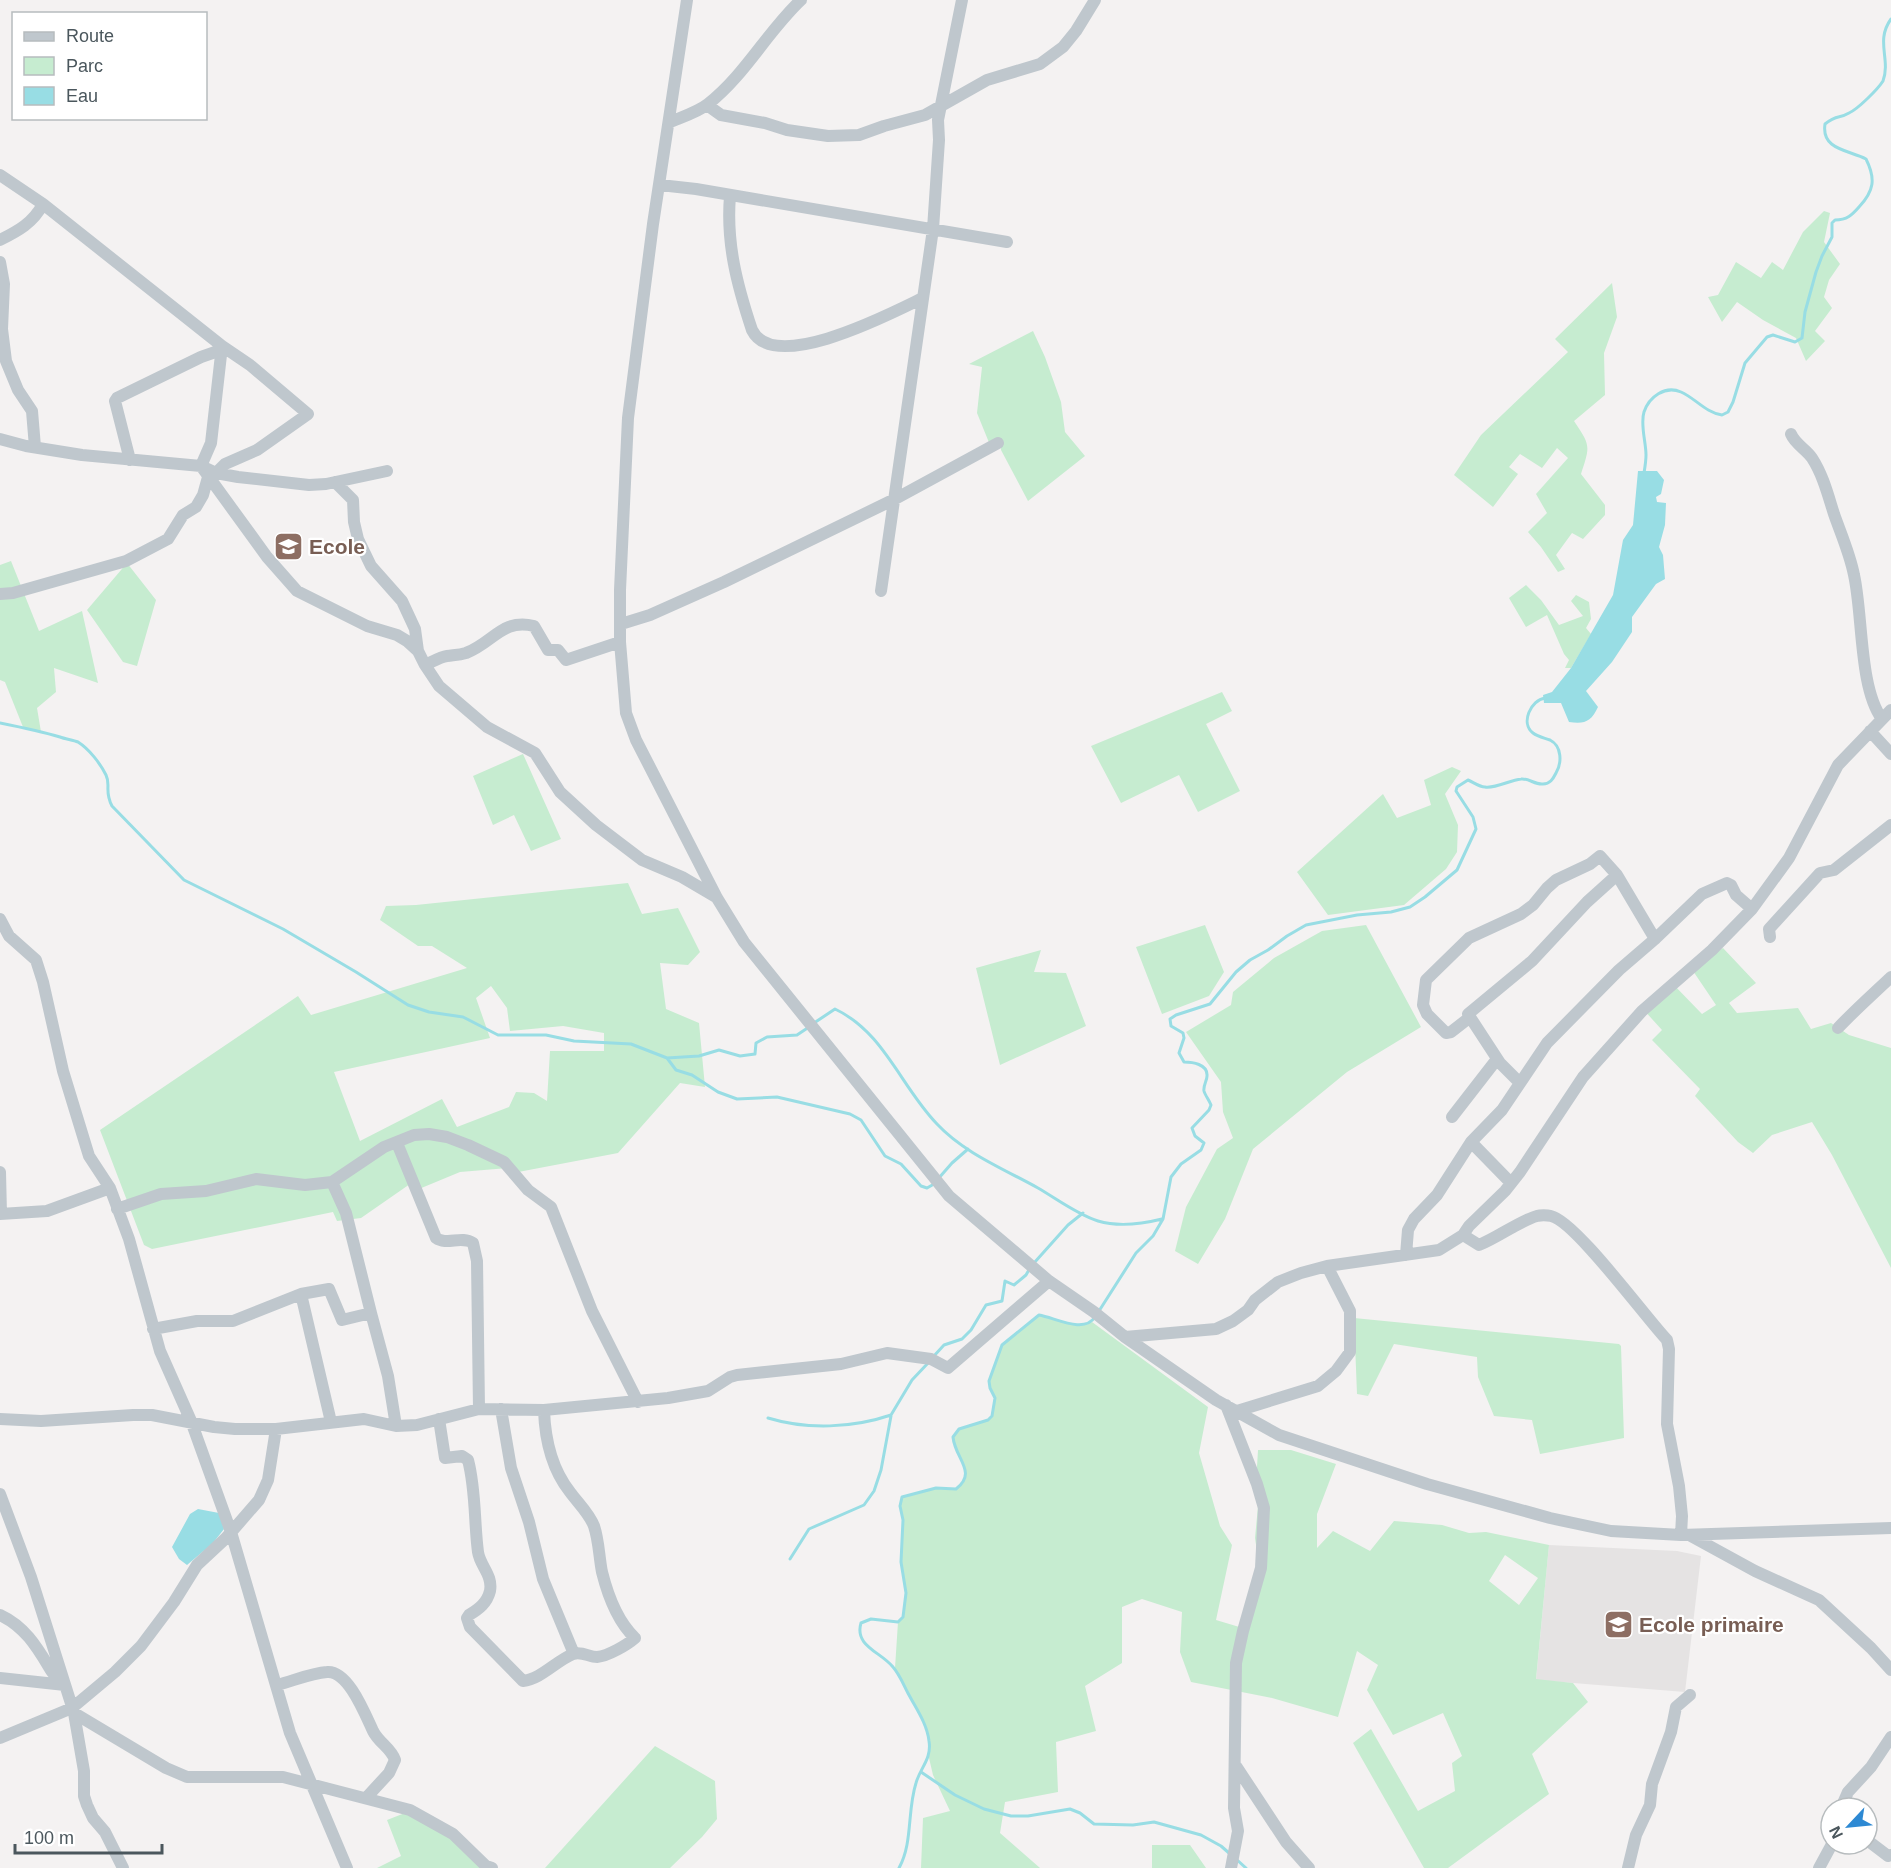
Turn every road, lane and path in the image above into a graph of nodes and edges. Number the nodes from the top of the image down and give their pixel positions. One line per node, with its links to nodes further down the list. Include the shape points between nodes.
1 (687, 0): 7 (street)
2 (801, 0): 5 (street, via 748,64)
3 (962, 0): 6 (street)
4 (1095, 0): 6 (street, via 1063,47 1040,64 987,80)
5 (707, 105): 6 (street, via 721,115 828,136 859,135); 7 (street)
6 (940, 108): 12 (street)
7 (670, 122): 9 (street)
8 (0, 175): 11 (street)
9 (660, 185): 10 (street); 30 (street, via 628,418)
10 (730, 196): 12 (street); 16 (street, via 731,256 752,330 763,343 790,346 833,338)
11 (43, 204): 13 (street, via 29,224); 17 (street)
12 (933, 229): 14 (street); 16 (street)
13 (1, 240): 15 (street)
14 (1006, 242)
15 (0, 261): 21 (street, via 6,361 32,411)
16 (923, 298): 27 (street)
17 (222, 348): 22 (street, via 117,398); 23 (street, via 212,443); 25 (street, via 250,365 308,414 257,450 225,464)
18 (1791, 434): 34 (street, via 1821,476 1849,557 1860,605 1871,696 1875,710)
19 (0, 439): 21 (street)
20 (998, 443): 27 (street)
21 (35, 447): 22 (street)
22 (130, 460): 23 (street)
23 (201, 466): 25 (street)
24 (387, 471): 26 (street)
25 (212, 475): 26 (street, via 309,485); 29 (street, via 196,507 183,515 168,539 136,557); 32 (street, via 267,557 297,591 367,626 397,635)
26 (335, 482): 32 (street, via 353,500 358,539 371,566 402,601 415,629)
27 (895, 499): 28 (street); 30 (street, via 724,582)
28 (881, 591)
29 (0, 594)
30 (621, 624): 31 (street)
31 (620, 642): 33 (street, via 566,660 558,650 548,650 534,626 524,624 505,627 467,652); 39 (street, via 626,713 636,740)
32 (418, 651): 33 (street)
33 (425, 665): 39 (street, via 439,686 487,727 535,753 560,792 596,825 642,860)
34 (1886, 715): 35 (street)
35 (1870, 731): 36 (street); 40 (street, via 1838,765 1789,858)
36 (1891, 754)
37 (1891, 825): 42 (street, via 1834,870 1820,873 1769,929)
38 (1617, 875): 43 (street); 45 (street, via 1532,961 1469,1011); 45 (street, via 1600,856 1556,880 1521,914 1469,938 1426,980 1423,1005 1446,1033)
39 (717, 898): 61 (street, via 744,942 949,1196)
40 (1752, 909): 43 (street, via 1727,883 1702,894); 54 (street, via 1642,1011 1583,1077)
41 (0, 919): 55 (street, via 9,936 36,960 89,1156)
42 (1770, 937)
43 (1655, 939): 48 (street, via 1584,1003 1547,1043)
44 (1891, 977): 46 (street)
45 (1469, 1018): 47 (street)
46 (1838, 1028)
47 (1497, 1059): 48 (street); 49 (street)
48 (1519, 1082): 50 (street, via 1502,1110)
49 (1452, 1116)
50 (1471, 1142): 54 (street); 59 (street, via 1437,1195 1413,1219 1408,1230)
51 (398, 1143): 53 (street, via 384,1147); 66 (street, via 414,1135 429,1134 468,1145 504,1162 528,1190 551,1207 592,1311); 68 (street, via 436,1238 444,1242 468,1239 473,1243 477,1261)
52 (0, 1172): 57 (street)
53 (332, 1182): 56 (street, via 305,1185 256,1179 206,1191 161,1194); 63 (street, via 346,1213)
54 (1511, 1183): 58 (street)
55 (110, 1188): 56 (street); 57 (street, via 47,1210)
56 (117, 1209): 64 (street)
57 (0, 1214)
58 (1463, 1235): 59 (street, via 1439,1250); 80 (street, via 1479,1245 1537,1216 1552,1216 1596,1256 1667,1340 1667,1424)
59 (1407, 1255): 60 (street)
60 (1327, 1266): 65 (street, via 1278,1282 1248,1310 1216,1329); 67 (street, via 1350,1311 1350,1352 1318,1386)
61 (1049, 1281): 65 (street); 66 (street, via 948,1368 931,1359 887,1353 841,1364 747,1373 730,1377 708,1391)
62 (301, 1294): 63 (street, via 330,1290 342,1320); 64 (street, via 233,1321 197,1321); 74 (street)
63 (371, 1312): 75 (street)
64 (153, 1329): 73 (street)
65 (1125, 1337): 67 (street)
66 (638, 1402): 70 (street)
67 (1232, 1408): 80 (street, via 1279,1435 1426,1484 1611,1531); 91 (street, via 1264,1508 1261,1568 1236,1663)
68 (479, 1409): 69 (street); 72 (street)
69 (501, 1409): 70 (street); 82 (street, via 511,1468 543,1579)
70 (544, 1410): 82 (street, via 552,1460 568,1490 590,1517 611,1600 623,1627 635,1638 605,1655)
71 (0, 1419): 73 (street, via 41,1421 152,1415)
72 (439, 1419): 75 (street); 82 (street, via 445,1458 462,1456 468,1460 478,1554 490,1580 487,1599 467,1618 470,1627 523,1681)
73 (191, 1421): 76 (street, via 214,1427); 79 (street)
74 (331, 1422): 75 (street, via 364,1419); 76 (street)
75 (396, 1426)
76 (276, 1429): 79 (street, via 264,1490)
77 (0, 1494): 85 (street)
78 (1891, 1528): 80 (street)
79 (231, 1532): 86 (street); 88 (street, via 197,1565 141,1646)
80 (1686, 1535): 83 (street, via 1819,1600)
81 (0, 1615): 85 (street, via 26,1633 52,1672)
82 (574, 1654)
83 (1891, 1670)
84 (0, 1678): 85 (street)
85 (63, 1680): 88 (street)
86 (277, 1685): 92 (street, via 290,1733); 94 (street, via 325,1672 340,1675 367,1715 378,1741 395,1760 389,1773)
87 (1690, 1695): 100 (street, via 1676,1707 1652,1784 1650,1805 1636,1835)
88 (73, 1711): 90 (street); 92 (street, via 187,1777 283,1777); 96 (street, via 84,1771 84,1796)
89 (1891, 1737): 93 (street)
90 (0, 1738)
91 (1236, 1766): 98 (street, via 1234,1808 1238,1831); 99 (street, via 1286,1842)
92 (311, 1784): 94 (street); 97 (street)
93 (1846, 1796)
94 (366, 1798): 95 (street, via 410,1810 434,1822)
95 (488, 1867)
96 (123, 1868)
97 (347, 1868)
98 (1232, 1868)
99 (1309, 1868)
100 (1628, 1868)

